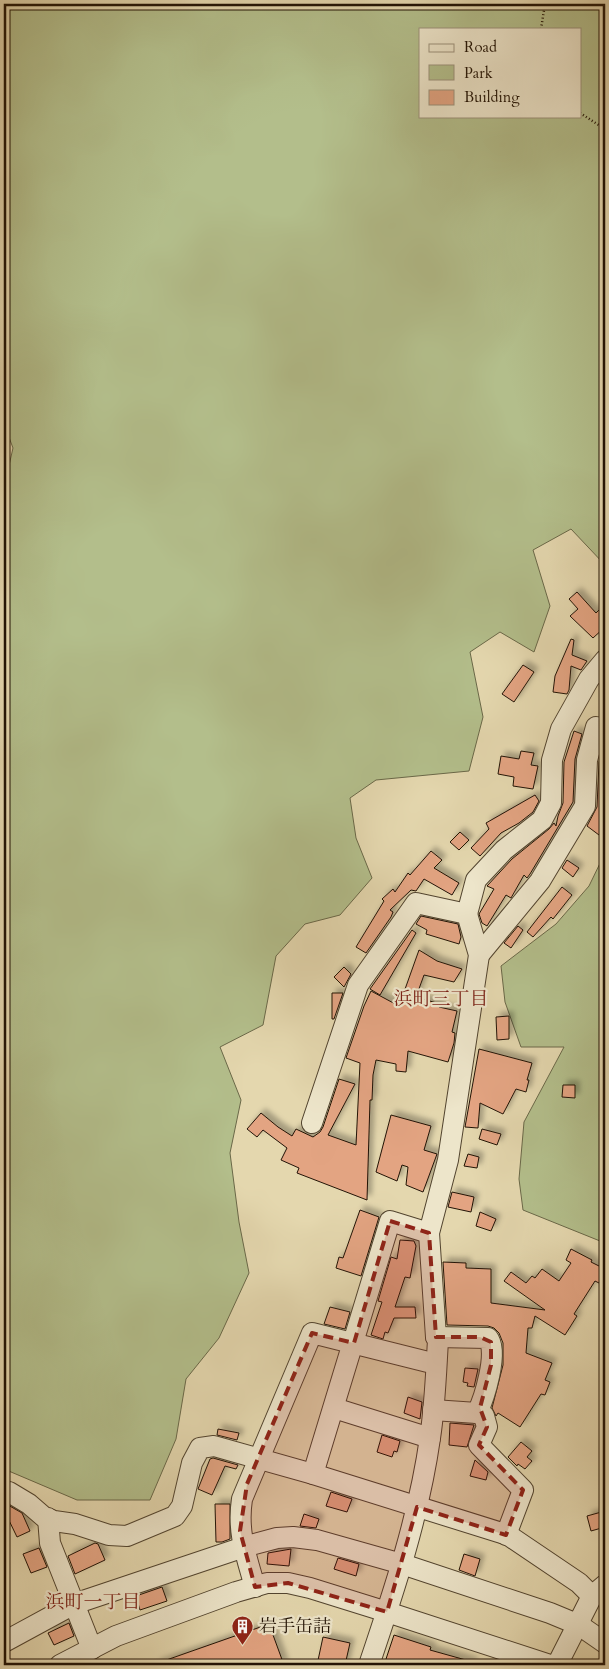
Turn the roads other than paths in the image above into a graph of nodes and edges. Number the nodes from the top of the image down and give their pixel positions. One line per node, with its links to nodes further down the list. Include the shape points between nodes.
1 (605, 660): 3 (street, via 589,679 561,729 552,760 551,803 542,820 504,850 476,880)
2 (596, 727): 4 (street, via 586,760 585,806 540,881)
3 (467, 914): 4 (street); 5 (street, via 416,903 358,985)
4 (479, 956): 6 (street, via 448,1160)
5 (312, 1123)
6 (429, 1233): 7 (street); 8 (street, via 390,1221)
7 (436, 1337): 9 (street); 12 (street, via 480,1337 491,1342 491,1365 483,1402)
8 (354, 1343): 9 (street); 10 (street); 14 (street, via 312,1333)
9 (436, 1364): 11 (street)
10 (334, 1408): 13 (street); 15 (street)
11 (433, 1410): 12 (street); 13 (street)
12 (477, 1413): 19 (street, via 484,1416 487,1427 479,1445 523,1490)
13 (430, 1438): 17 (street)
14 (259, 1459): 15 (street); 18 (street, via 214,1446 200,1448 192,1463 182,1506 175,1516 127,1536); 20 (street, via 242,1499 240,1531)
15 (313, 1474): 17 (street)
16 (4, 1494): 18 (street, via 9,1492)
17 (417, 1507): 19 (street); 21 (street)
18 (48, 1518): 24 (street, via 50,1544)
19 (506, 1535): 23 (street, via 578,1583)
20 (244, 1547): 21 (street, via 294,1537 317,1540); 22 (street); 24 (street)
21 (402, 1564): 25 (street); 26 (street, via 550,1612)
22 (256, 1587): 25 (street, via 267,1583 288,1583); 29 (street, via 116,1636)
23 (599, 1591): 26 (street)
24 (74, 1604): 27 (street); 29 (street)
25 (387, 1612): 31 (street); 32 (street)
26 (579, 1625): 28 (street); 33 (street)
27 (4, 1642)
28 (605, 1643)
29 (92, 1648): 30 (street)
30 (60, 1665)
31 (369, 1665)
32 (550, 1665)
33 (557, 1665)

